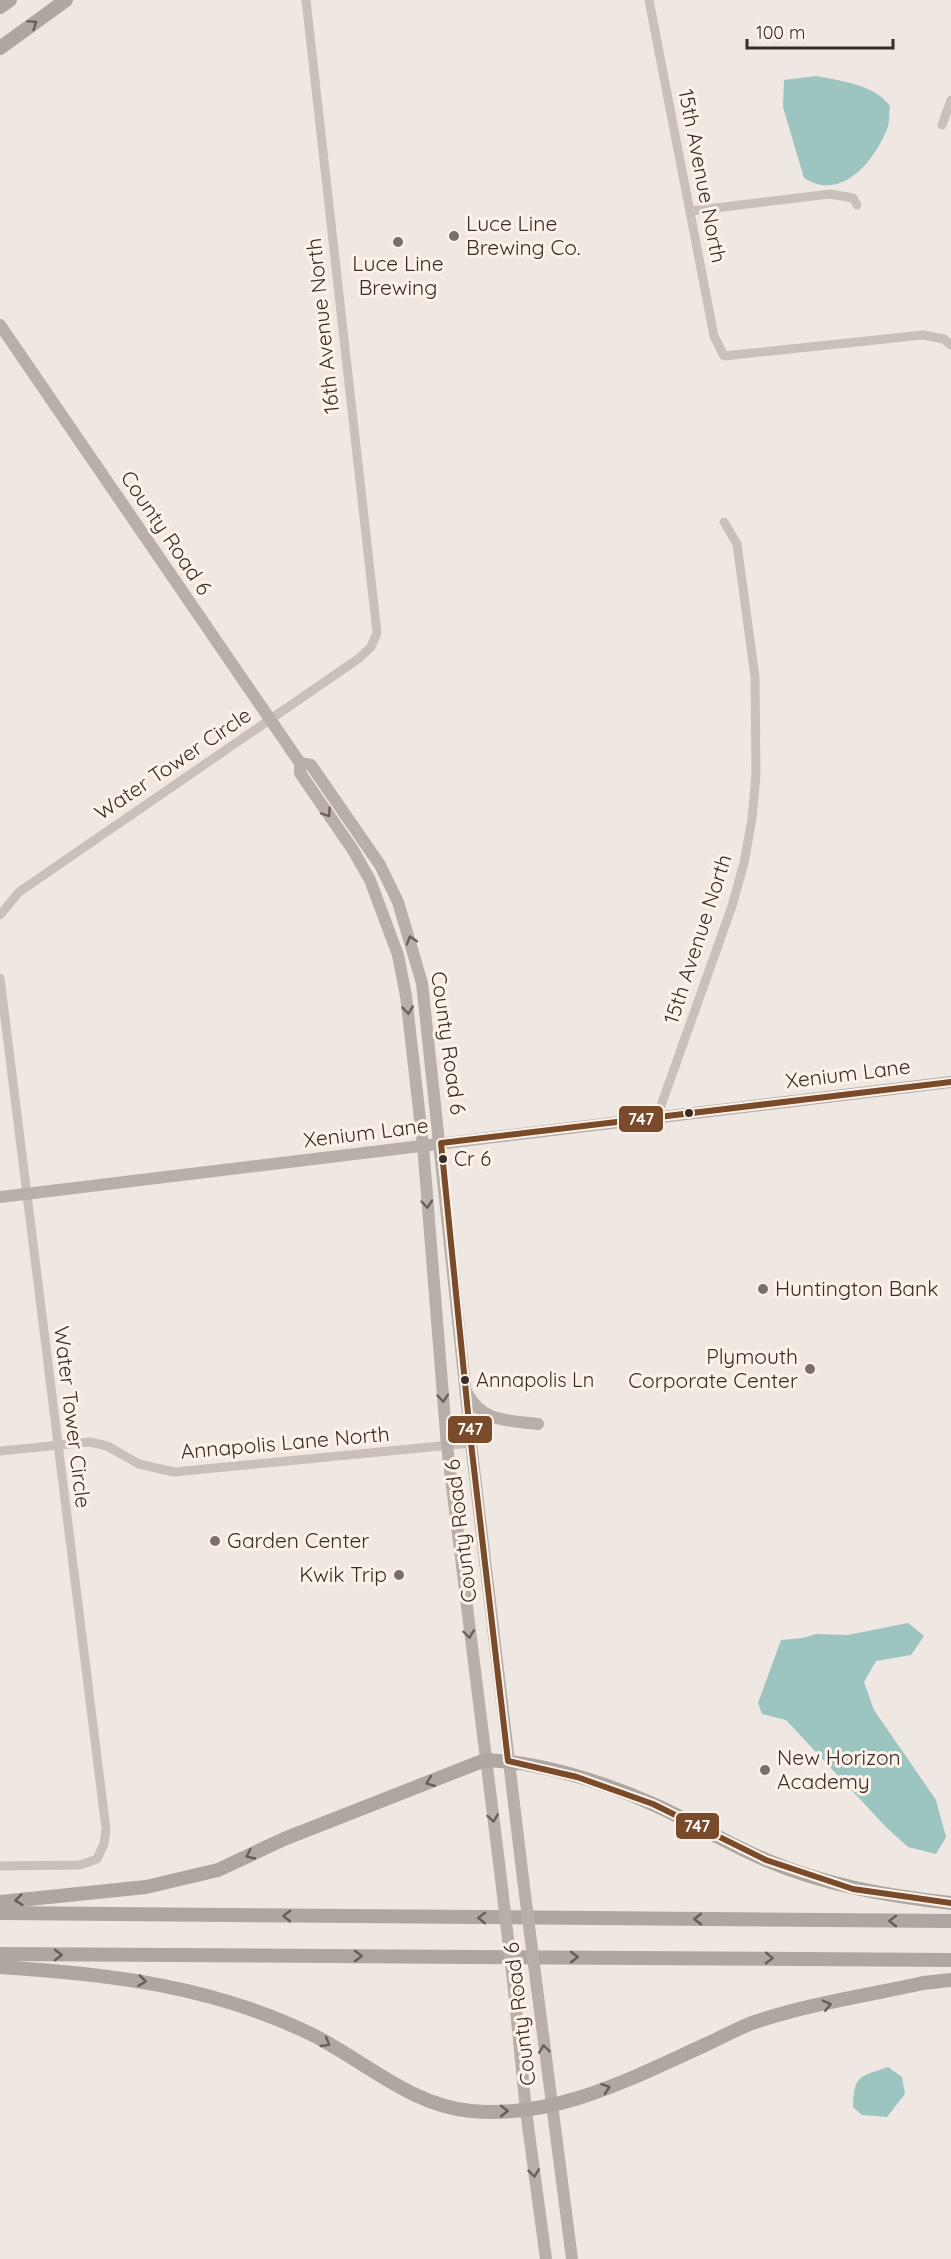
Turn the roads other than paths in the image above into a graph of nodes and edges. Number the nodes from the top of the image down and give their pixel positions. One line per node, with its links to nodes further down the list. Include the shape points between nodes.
1 (10, 0): 5 (highway)
2 (66, 0): 6 (highway, one-way to 2)
3 (306, 0): 14 (street, 16th Avenue North, via 376,633)
4 (649, 0): 10 (street, 15th Avenue North)
5 (0, 7)
6 (0, 48)
7 (951, 100): 8 (street)
8 (942, 125)
9 (857, 206): 10 (street, via 853,198 830,194)
10 (691, 211): 12 (street, 15th Avenue North, via 714,336 724,356 923,335 944,339)
11 (0, 325): 15 (main road, County Road 6)
12 (951, 345)
13 (724, 522): 20 (street, 15th Avenue North, via 737,544 754,667 756,765 752,819 732,906)
14 (371, 647): 15 (street, Water Tower Circle)
15 (270, 720): 16 (main road, County Road 6); 17 (street, Water Tower Circle, via 19,892)
16 (300, 763): 21 (main road, County Road 6, one-way to 16, via 422,983 398,902 380,865 347,815 311,765); 22 (main road, County Road 6, one-way to 22, via 300,773 370,880 398,955)
17 (0, 915)
18 (0, 978): 23 (street, Water Tower Circle)
19 (951, 1082): 20 (main road, Xenium Lane)
20 (657, 1117): 21 (main road, Xenium Lane)
21 (441, 1143): 22 (main road, Xenium Lane); 25 (main road, County Road 6)
22 (423, 1145): 23 (main road, Xenium Lane); 29 (main road, County Road 6, one-way to 29)
23 (27, 1194): 24 (main road, Xenium Lane); 28 (street, Water Tower Circle)
24 (0, 1197)
25 (465, 1390): 26 (main road, via 477,1409 488,1417); 27 (main road, County Road 6)
26 (538, 1424)
27 (471, 1443): 29 (street, Annapolis Lane North); 32 (main road, County Road 6)
28 (57, 1444): 29 (street, Annapolis Lane North, via 90,1442 107,1446 140,1464 174,1472); 30 (street, Annapolis Lane North); 33 (street, Water Tower Circle, via 106,1829 104,1844 97,1859 80,1865)
29 (447, 1446): 31 (main road, County Road 6, one-way to 31)
30 (0, 1451)
31 (485, 1760): 32 (highway); 34 (highway, one-way to 34, via 284,1839 218,1870 146,1887); 43 (main road, County Road 6, one-way to 43, bridge)
32 (508, 1761): 35 (highway, via 577,1777 653,1804 766,1860 854,1889); 42 (main road, County Road 6, one-way to 32, bridge)
33 (0, 1866)
34 (0, 1902)
35 (951, 1903)
36 (0, 1913): 37 (highway, one-way to 36)
37 (951, 1921)
38 (0, 1954): 39 (highway, one-way to 39)
39 (951, 1960)
40 (0, 1967): 43 (highway, one-way to 43, via 159,1983 224,1999 313,2035 428,2100 471,2111)
41 (951, 1980): 42 (highway, one-way to 41, via 617,2084 760,2020)
42 (551, 2107): 43 (highway); 45 (main road, County Road 6)
43 (526, 2111): 44 (main road, County Road 6, one-way to 44)
44 (546, 2259)
45 (572, 2259)

